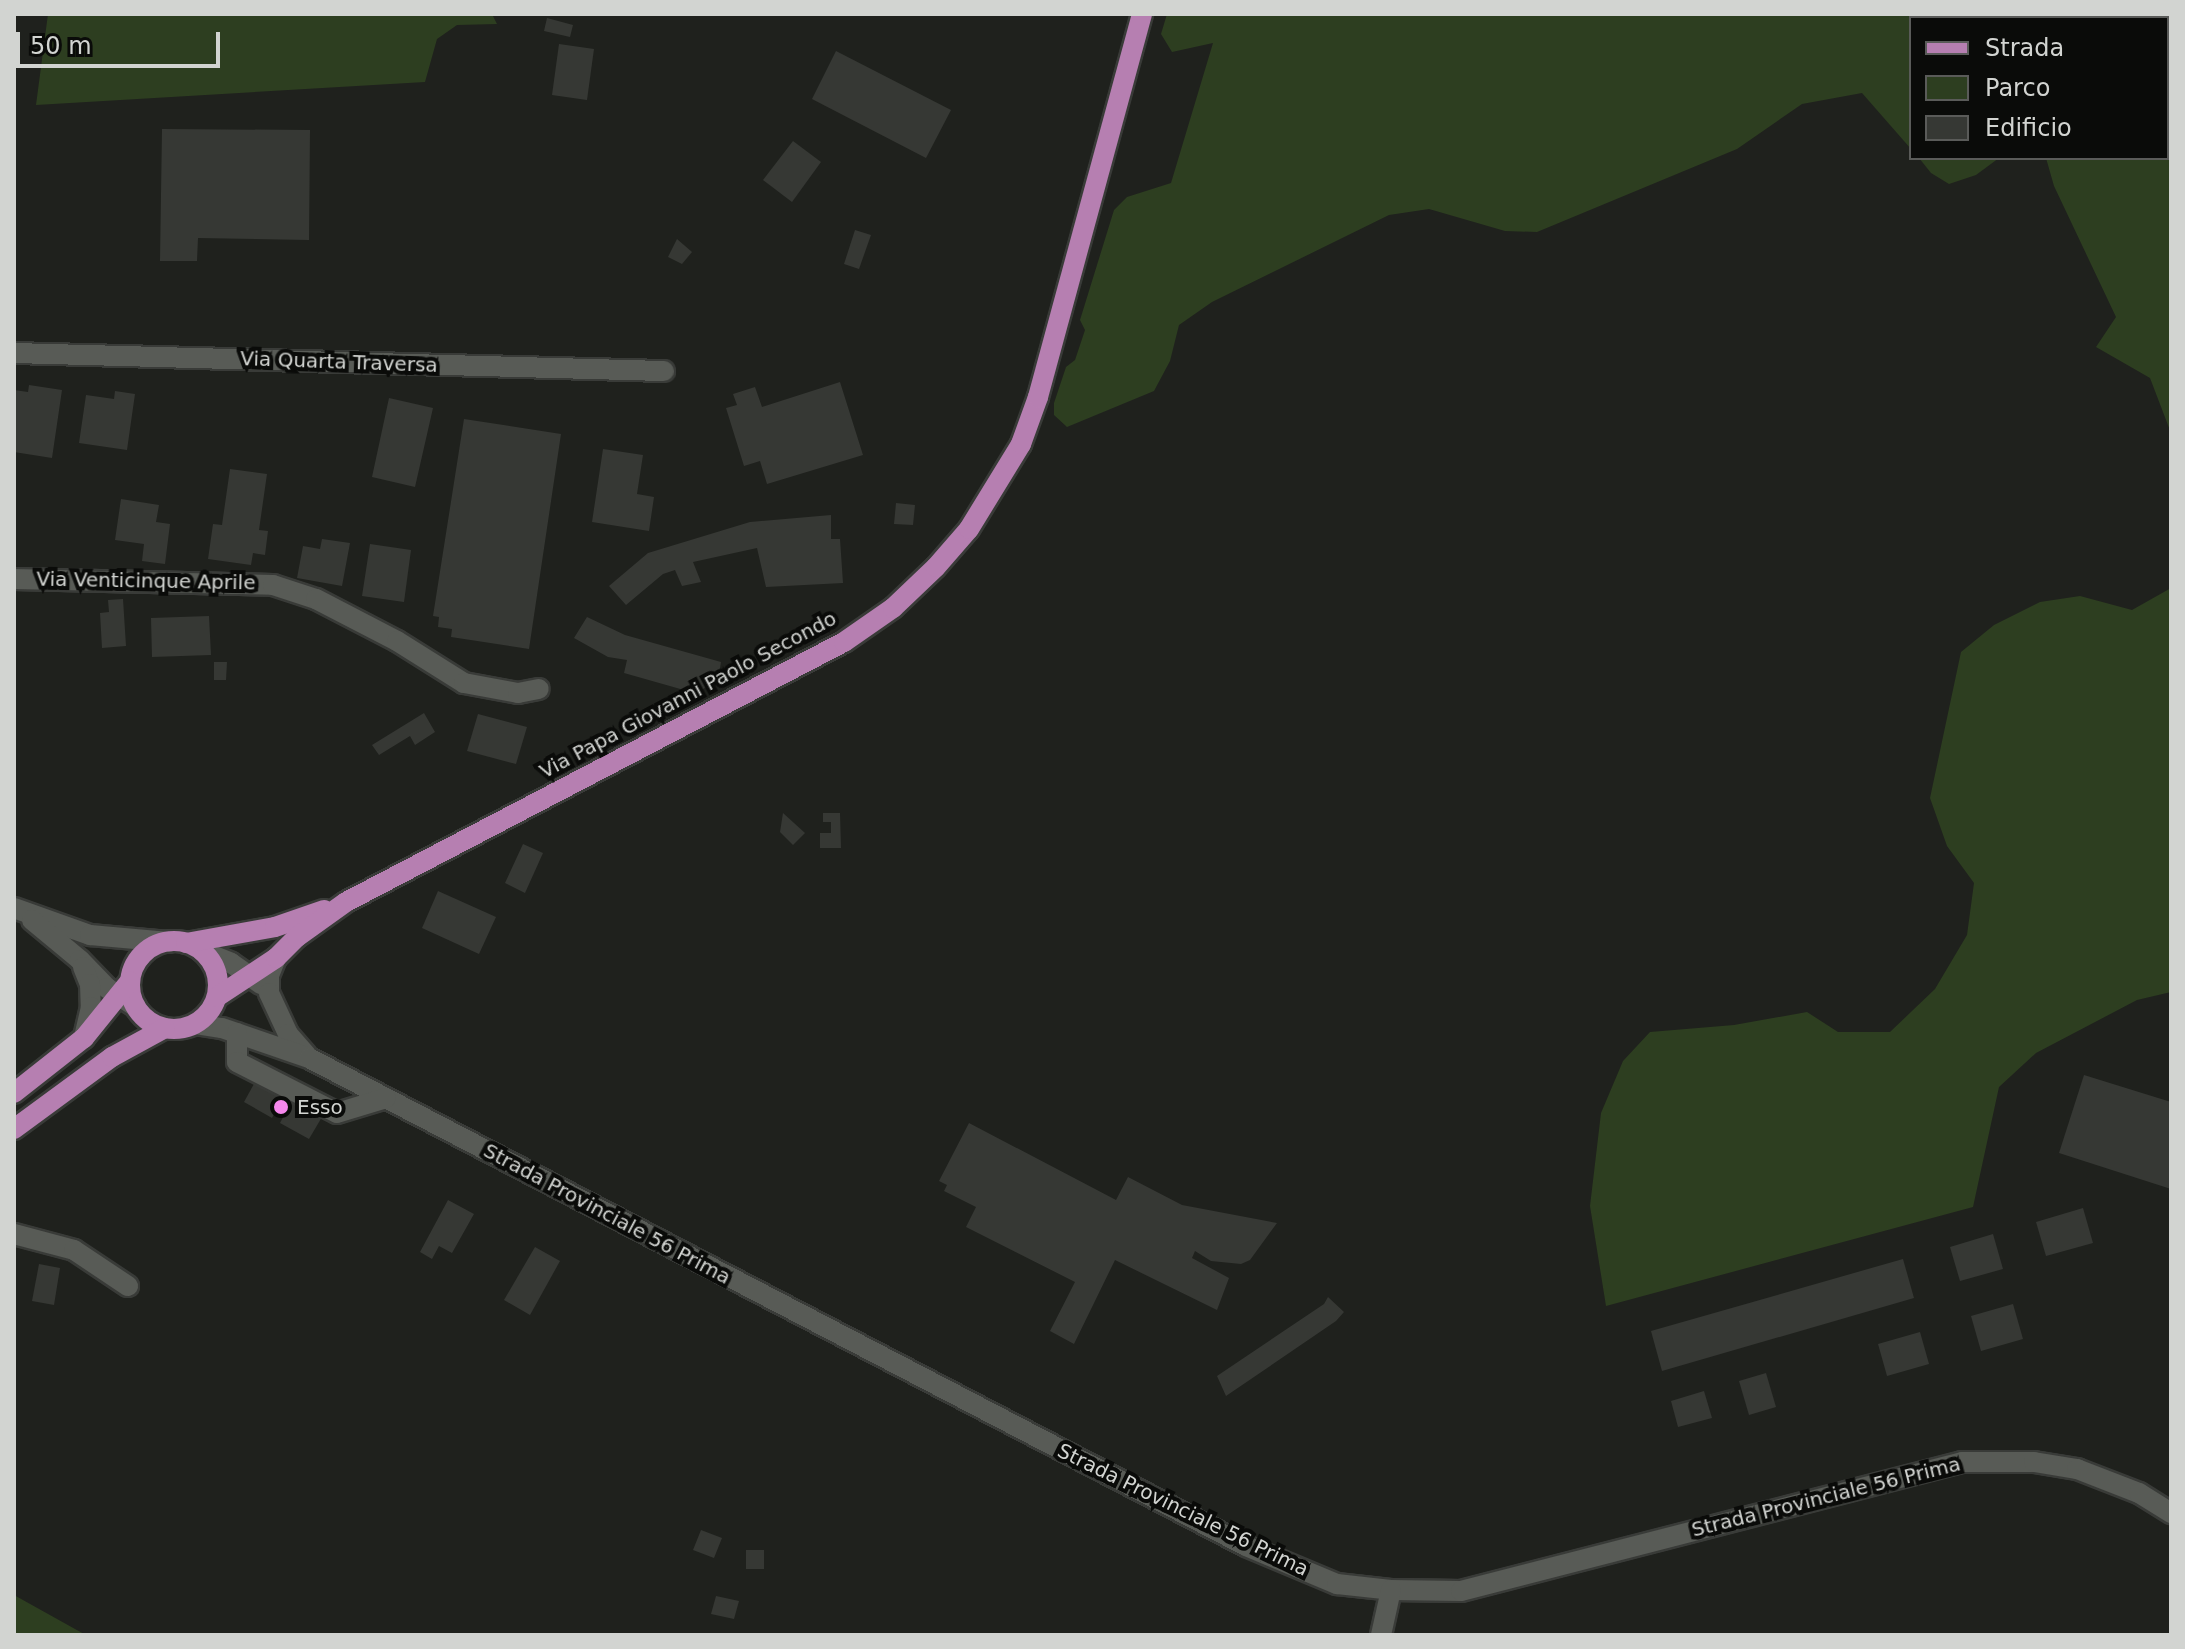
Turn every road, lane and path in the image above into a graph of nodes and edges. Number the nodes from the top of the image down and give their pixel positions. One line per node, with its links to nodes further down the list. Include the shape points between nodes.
1 (1142, 14): 6 (main road, Via Papa Giovanni Paolo Secondo, via 1021,444 969,529 944,558 893,608 844,642)
2 (14, 353): 3 (street, Via Quarta Traversa)
3 (664, 371)
4 (14, 579): 5 (street, Via Venticinque Aprile, via 273,585 343,613 464,683 518,693)
5 (539, 689)
6 (346, 902): 8 (main road, via 275,927); 9 (main road)
7 (17, 909): 8 (street, via 90,935); 10 (street)
8 (185, 945): 11 (street); 13 (main road, via 142,954); 14 (main road, via 213,964)
9 (276, 958): 11 (main road); 12 (street)
10 (80, 960): 13 (street); 18 (street, via 90,984)
11 (249, 973): 12 (street); 14 (main road)
12 (269, 993): 19 (street, via 288,1034)
13 (128, 995): 16 (main road, via 148,1021); 18 (main road)
14 (217, 997): 15 (main road)
15 (196, 1024): 16 (main road); 17 (street, Strada Provinciale 56 Prima)
16 (165, 1028): 22 (main road, via 112,1057)
17 (237, 1033): 19 (street, Strada Provinciale 56 Prima); 21 (street, via 237,1062 337,1113)
18 (84, 1038): 20 (main road)
19 (309, 1058): 21 (street, Strada Provinciale 56 Prima)
20 (14, 1093)
21 (386, 1098): 26 (street, Strada Provinciale 56 Prima, via 1246,1546 1337,1584)
22 (14, 1129)
23 (14, 1234): 24 (street, via 74,1250)
24 (128, 1286)
25 (2171, 1513): 26 (street, Strada Provinciale 56 Prima, via 2139,1493 2077,1469 2034,1462 1962,1462 1461,1591)
26 (1391, 1590): 27 (street)
27 (1381, 1635)

